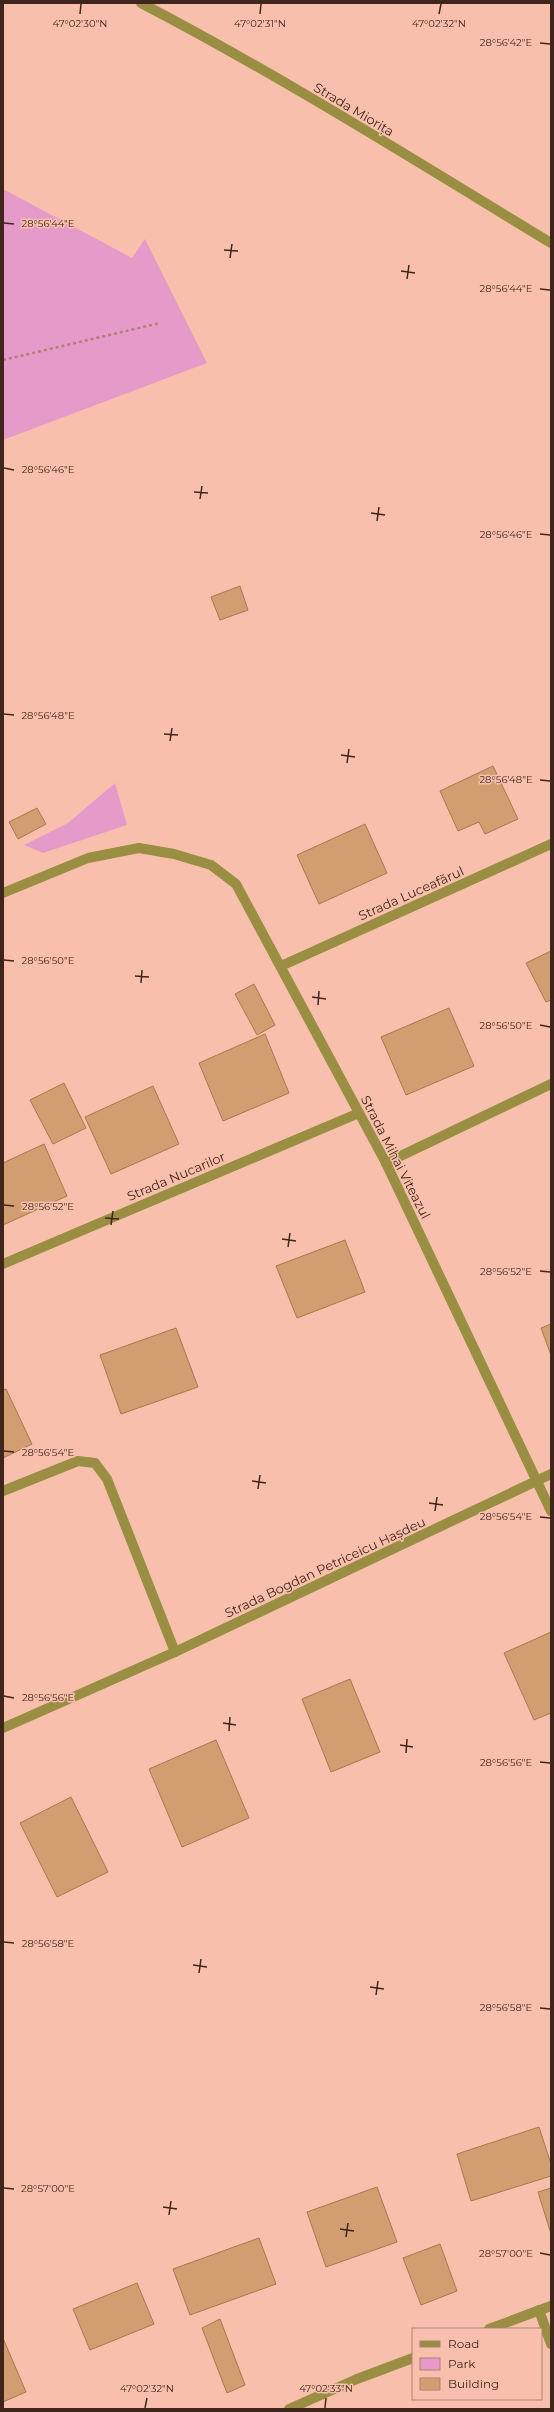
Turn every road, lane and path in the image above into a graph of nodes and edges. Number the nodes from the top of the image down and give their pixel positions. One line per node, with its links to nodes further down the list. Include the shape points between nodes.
1 (141, 3): 2 (street, Strada Miorița, via 203,35 340,115)
2 (551, 243)
3 (160, 322): 4 (path)
4 (3, 360)
5 (551, 844): 7 (street, Strada Luceafărul)
6 (3, 893): 7 (street, Strada Mihai Viteazul, via 88,858 139,848 174,854 211,865 236,884)
7 (281, 966): 9 (street, Strada Mihai Viteazul)
8 (551, 1084): 10 (street)
9 (359, 1113): 10 (street, Strada Mihai Viteazul); 11 (street, Strada Nucarilor)
10 (386, 1163): 13 (street, Strada Mihai Viteazul)
11 (3, 1264)
12 (551, 1474): 13 (street, Strada Bogdan Petriceicu Hașdeu)
13 (537, 1481): 15 (street, Strada Mihai Viteazul); 16 (street, Strada Bogdan Petriceicu Hașdeu)
14 (3, 1492): 16 (street, via 78,1462 95,1463 107,1479)
15 (551, 1511)
16 (176, 1652): 17 (street, Strada Bogdan Petriceicu Hașdeu)
17 (3, 1728)
18 (551, 2306): 19 (street)
19 (539, 2310): 20 (street); 21 (street)
20 (492, 2328)
21 (551, 2344)
22 (412, 2358): 23 (street)
23 (289, 2409)

